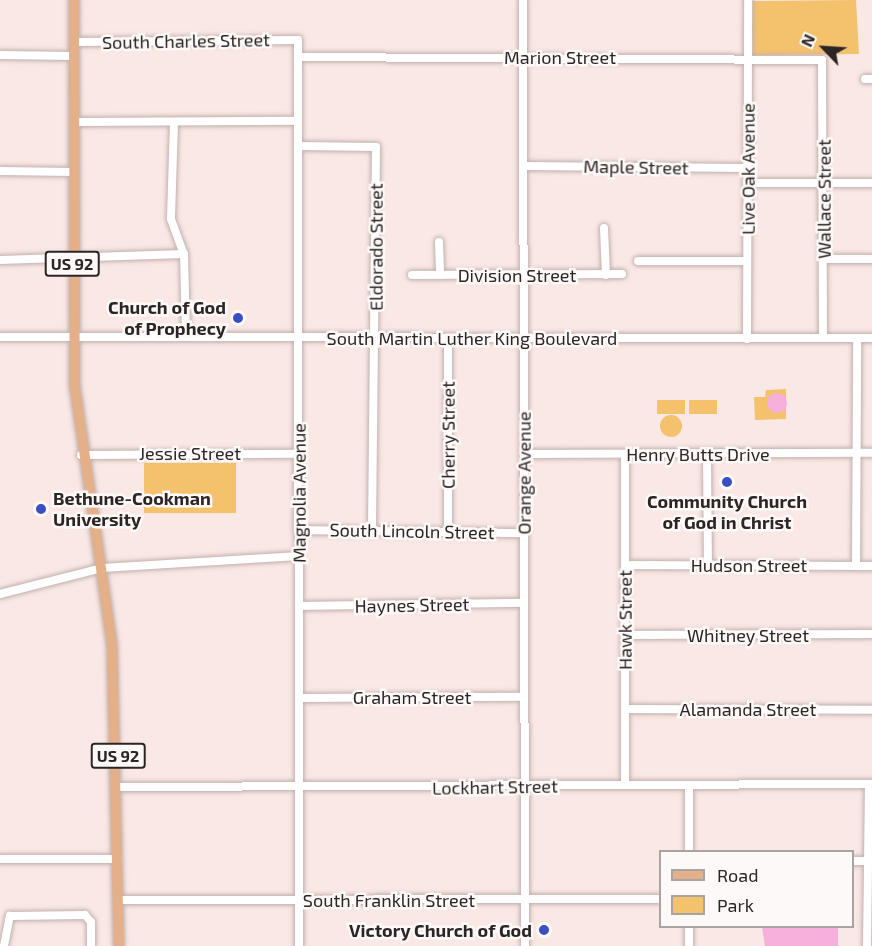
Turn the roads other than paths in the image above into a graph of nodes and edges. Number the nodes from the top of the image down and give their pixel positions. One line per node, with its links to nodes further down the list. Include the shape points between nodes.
1 (74, 0): 5 (main road, US 92)
2 (523, 0): 8 (street, Orange Avenue)
3 (748, 0): 10 (street, Live Oak Avenue)
4 (298, 40): 5 (street, South Charles Street); 9 (street, Magnolia Avenue)
5 (75, 42): 7 (main road, US 92)
6 (0, 55): 7 (street)
7 (75, 56): 13 (main road, US 92)
8 (524, 56): 9 (street, Marion Street); 10 (street, Marion Street); 16 (street, Orange Avenue)
9 (298, 57): 12 (street, Magnolia Avenue)
10 (748, 59): 11 (street, Marion Street); 17 (street, Live Oak Avenue)
11 (822, 60): 20 (street, Wallace Street)
12 (298, 121): 14 (street); 15 (street, Magnolia Avenue)
13 (75, 122): 14 (street); 19 (main road, US 92)
14 (174, 123): 25 (street, via 171,219)
15 (298, 146): 45 (street, Magnolia Avenue); 46 (street, Eldorado Street, via 376,147)
16 (524, 166): 17 (street, Maple Street); 35 (street, Orange Avenue)
17 (747, 168): 21 (street, Live Oak Avenue)
18 (0, 171): 19 (street)
19 (74, 172): 28 (main road, US 92)
20 (823, 181): 21 (street); 22 (street); 29 (street, Wallace Street)
21 (747, 183): 31 (street, Live Oak Avenue)
22 (872, 183)
23 (604, 228): 36 (street)
24 (440, 242): 34 (street)
25 (184, 254): 28 (street); 40 (street)
26 (872, 259): 29 (street)
27 (0, 260): 28 (street)
28 (72, 260): 39 (main road, US 92)
29 (824, 260): 42 (street, Wallace Street)
30 (638, 261): 31 (street)
31 (747, 261): 47 (street, Live Oak Avenue)
32 (622, 274): 36 (street, Division Street)
33 (412, 275): 34 (street, Division Street)
34 (440, 275): 35 (street, Division Street)
35 (524, 275): 36 (street, Division Street); 37 (street, Orange Avenue)
36 (606, 275)
37 (523, 336): 41 (street, South Martin Luther King Boulevard); 47 (street, South Martin Luther King Boulevard); 51 (street, Orange Avenue)
38 (0, 337): 39 (street, South Martin Luther King Boulevard)
39 (73, 337): 40 (street, South Martin Luther King Boulevard); 53 (main road, US 92)
40 (186, 337): 45 (street, South Martin Luther King Boulevard)
41 (448, 338): 46 (street, South Martin Luther King Boulevard); 57 (street, Cherry Street)
42 (823, 338): 43 (street, South Martin Luther King Boulevard); 47 (street, South Martin Luther King Boulevard)
43 (857, 338): 44 (street, South Martin Luther King Boulevard); 48 (street)
44 (872, 338)
45 (299, 339): 46 (street, South Martin Luther King Boulevard); 50 (street, Magnolia Avenue)
46 (374, 339): 56 (street, Eldorado Street)
47 (747, 339)
48 (856, 453): 49 (street, Henry Butts Drive); 54 (street, Henry Butts Drive); 62 (street)
49 (872, 453)
50 (299, 454): 53 (street, Jessie Street); 55 (street, Magnolia Avenue)
51 (524, 454): 52 (street, Henry Butts Drive); 58 (street, Orange Avenue)
52 (625, 454): 54 (street, Henry Butts Drive); 60 (street, Hawk Street)
53 (81, 455): 64 (main road, US 92)
54 (707, 455): 61 (street)
55 (299, 530): 56 (street, South Lincoln Street); 59 (street, Magnolia Avenue)
56 (372, 531): 57 (street, South Lincoln Street)
57 (447, 532): 58 (street, South Lincoln Street)
58 (524, 533): 66 (street, Orange Avenue)
59 (299, 556): 64 (street); 67 (street, Magnolia Avenue)
60 (625, 565): 61 (street, Hudson Street); 69 (street, Hawk Street)
61 (708, 565): 62 (street, Hudson Street)
62 (856, 566): 63 (street, Hudson Street)
63 (872, 566)
64 (102, 568): 65 (street); 77 (main road, US 92, via 115,679)
65 (0, 594)
66 (524, 603): 67 (street, Haynes Street); 70 (street, Orange Avenue)
67 (299, 606): 71 (street, Magnolia Avenue)
68 (872, 634): 69 (street, Whitney Street)
69 (625, 635): 72 (street, Hawk Street)
70 (524, 696): 71 (street, Graham Street); 78 (street, Orange Avenue)
71 (299, 698): 79 (street, Magnolia Avenue)
72 (625, 709): 73 (street, Alamanda Street); 75 (street, Hawk Street)
73 (872, 710)
74 (870, 784): 76 (street, Lockhart Street); 84 (street)
75 (625, 785): 76 (street, Lockhart Street); 78 (street, Lockhart Street)
76 (689, 786): 80 (street)
77 (118, 787): 79 (street, Lockhart Street); 82 (main road, US 92)
78 (525, 787): 79 (street, Lockhart Street); 87 (street, Orange Avenue)
79 (299, 789): 86 (street, Magnolia Avenue)
80 (689, 850)
81 (0, 859): 82 (street)
82 (118, 859): 85 (main road, US 92)
83 (854, 861): 84 (street)
84 (866, 861): 96 (street)
85 (118, 900): 86 (street, South Franklin Street); 92 (main road, US 92)
86 (299, 900): 87 (street, South Franklin Street); 93 (street, Magnolia Avenue)
87 (525, 900): 88 (street, South Franklin Street); 94 (street, Orange Avenue)
88 (659, 900)
89 (689, 928): 95 (street)
90 (4, 946): 91 (street, via 7,918 85,915 91,922)
91 (91, 946)
92 (119, 946)
93 (299, 946)
94 (525, 946)
95 (689, 946)
96 (867, 946)

